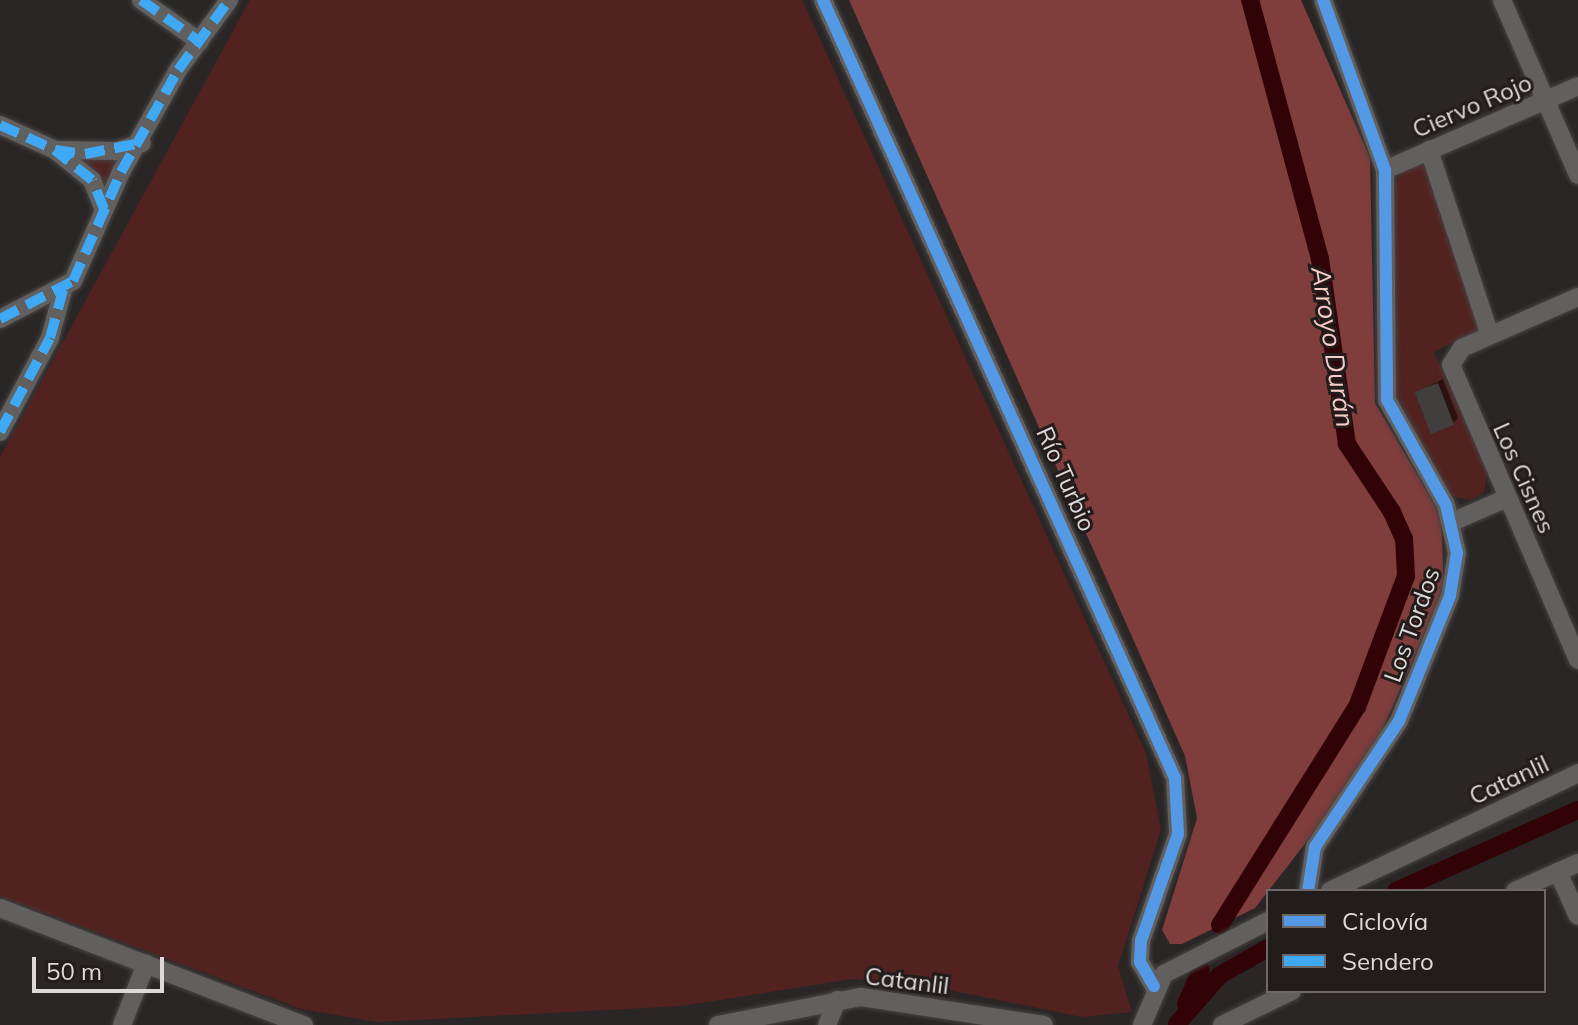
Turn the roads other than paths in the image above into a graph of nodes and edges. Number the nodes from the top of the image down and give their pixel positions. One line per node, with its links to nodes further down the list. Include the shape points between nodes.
1 (141, 0): 6 (street)
2 (229, 0): 6 (street)
3 (823, 0): 34 (street, Río Turbio, via 1175,778 1178,834 1140,952)
4 (1323, 0): 13 (street)
5 (1502, 0): 8 (street)
6 (200, 42): 10 (street)
7 (1578, 86): 8 (street, Ciervo Rojo)
8 (1546, 100): 12 (street, Ciervo Rojo); 14 (street)
9 (0, 125): 11 (street)
10 (144, 142): 11 (street, via 116,151); 15 (street)
11 (55, 150): 15 (street, via 92,180)
12 (1429, 150): 13 (street, Ciervo Rojo); 19 (street)
13 (1385, 170): 22 (street, Los Tordos, via 1385,389)
14 (1578, 175)
15 (104, 210): 16 (street, via 84,264)
16 (63, 290): 18 (street); 20 (street, via 50,338)
17 (1578, 297): 19 (street)
18 (0, 319)
19 (1490, 335): 21 (street, Los Cisnes, via 1452,359)
20 (0, 432)
21 (1507, 498): 22 (street); 23 (street, Los Cisnes)
22 (1452, 522): 27 (street, Los Tordos, via 1457,567 1450,596 1386,747 1311,856)
23 (1578, 660)
24 (1578, 773): 28 (street, Catanlil)
25 (1578, 863): 26 (street)
26 (1558, 872): 29 (street); 31 (street)
27 (1308, 889)
28 (1334, 889)
29 (1520, 889)
30 (0, 908): 33 (street)
31 (1578, 916)
32 (1266, 922): 34 (street, via 1191,957)
33 (146, 964): 38 (street); 39 (street)
34 (1154, 986): 44 (street)
35 (1288, 993): 45 (street)
36 (837, 1000): 37 (street, Catanlil); 42 (street); 43 (street, Catanlil, via 872,997)
37 (806, 1007): 40 (street, Catanlil); 41 (street)
38 (122, 1025)
39 (304, 1025)
40 (718, 1025)
41 (799, 1025)
42 (827, 1025)
43 (1044, 1025)
44 (1142, 1025)
45 (1222, 1025)

